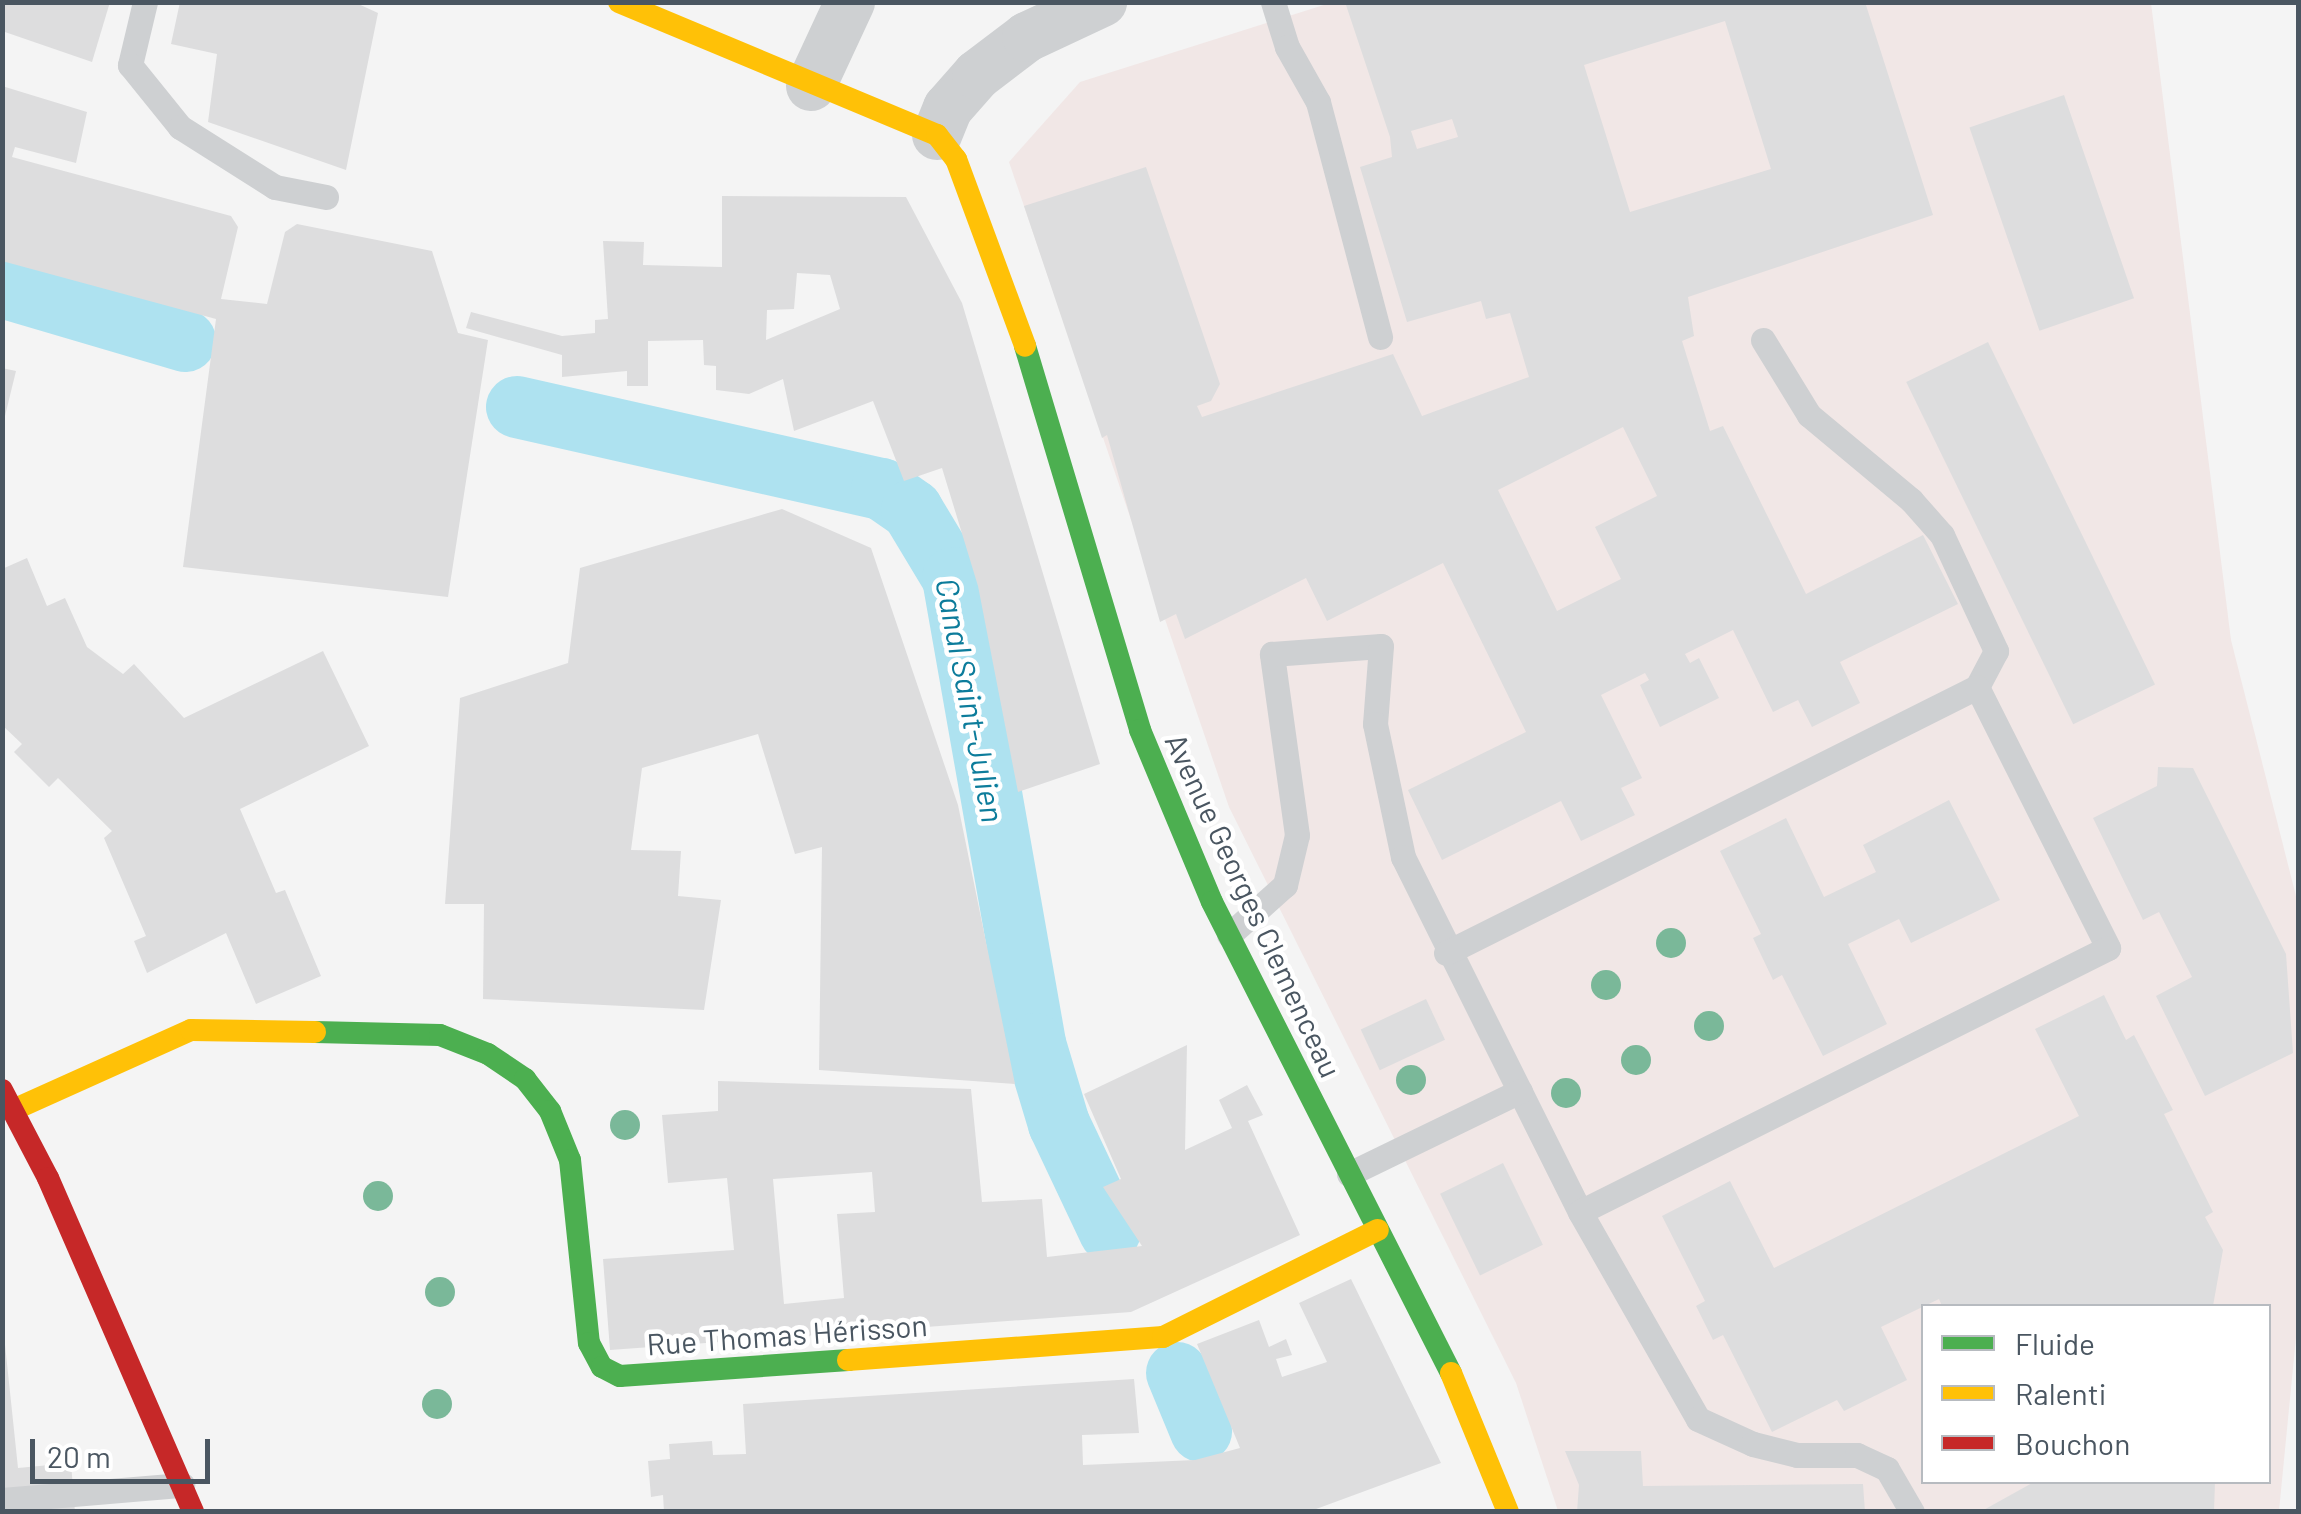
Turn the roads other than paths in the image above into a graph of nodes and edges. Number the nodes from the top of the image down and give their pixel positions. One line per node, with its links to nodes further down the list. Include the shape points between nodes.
1 (145, 2): 8 (lane, via 130,64 180,126 275,187)
2 (618, 2): 6 (street)
3 (1102, 2): 7 (street, via 1027,38 977,75 948,108)
4 (1274, 2): 9 (lane, via 1287,47 1318,102)
5 (848, 8): 6 (street)
6 (811, 86): 7 (street)
7 (937, 135): 12 (street, Avenue Georges Clemenceau, via 970,182 1140,730)
8 (326, 197)
9 (1380, 336)
10 (1763, 340): 11 (lane, via 1809,415 1911,500 1942,535 1996,651)
11 (1978, 687): 13 (lane); 17 (lane, via 2108,948)
12 (1229, 936): 13 (lane, via 1268,904 1293,862 1297,835 1272,654 1381,646 1375,724 1382,777 1403,857); 16 (street, Avenue Georges Clemenceau)
13 (1446, 953): 14 (lane)
14 (1520, 1091): 16 (lane); 17 (lane)
15 (8, 1100): 18 (street, Rue Thomas Hérisson, via 191,1030 440,1035 488,1054 525,1079 550,1111 570,1160 589,1343 602,1367 620,1376 1163,1337); 19 (street)
16 (1349, 1174): 18 (street, Avenue Georges Clemenceau)
17 (1580, 1212): 23 (lane, via 1698,1419 1797,1455 1857,1455 1888,1470)
18 (1378, 1230): 22 (street, Avenue Georges Clemenceau, via 1478,1432)
19 (182, 1485): 20 (lane); 21 (street)
20 (2, 1500)
21 (194, 1512)
22 (1508, 1512)
23 (1912, 1512)

